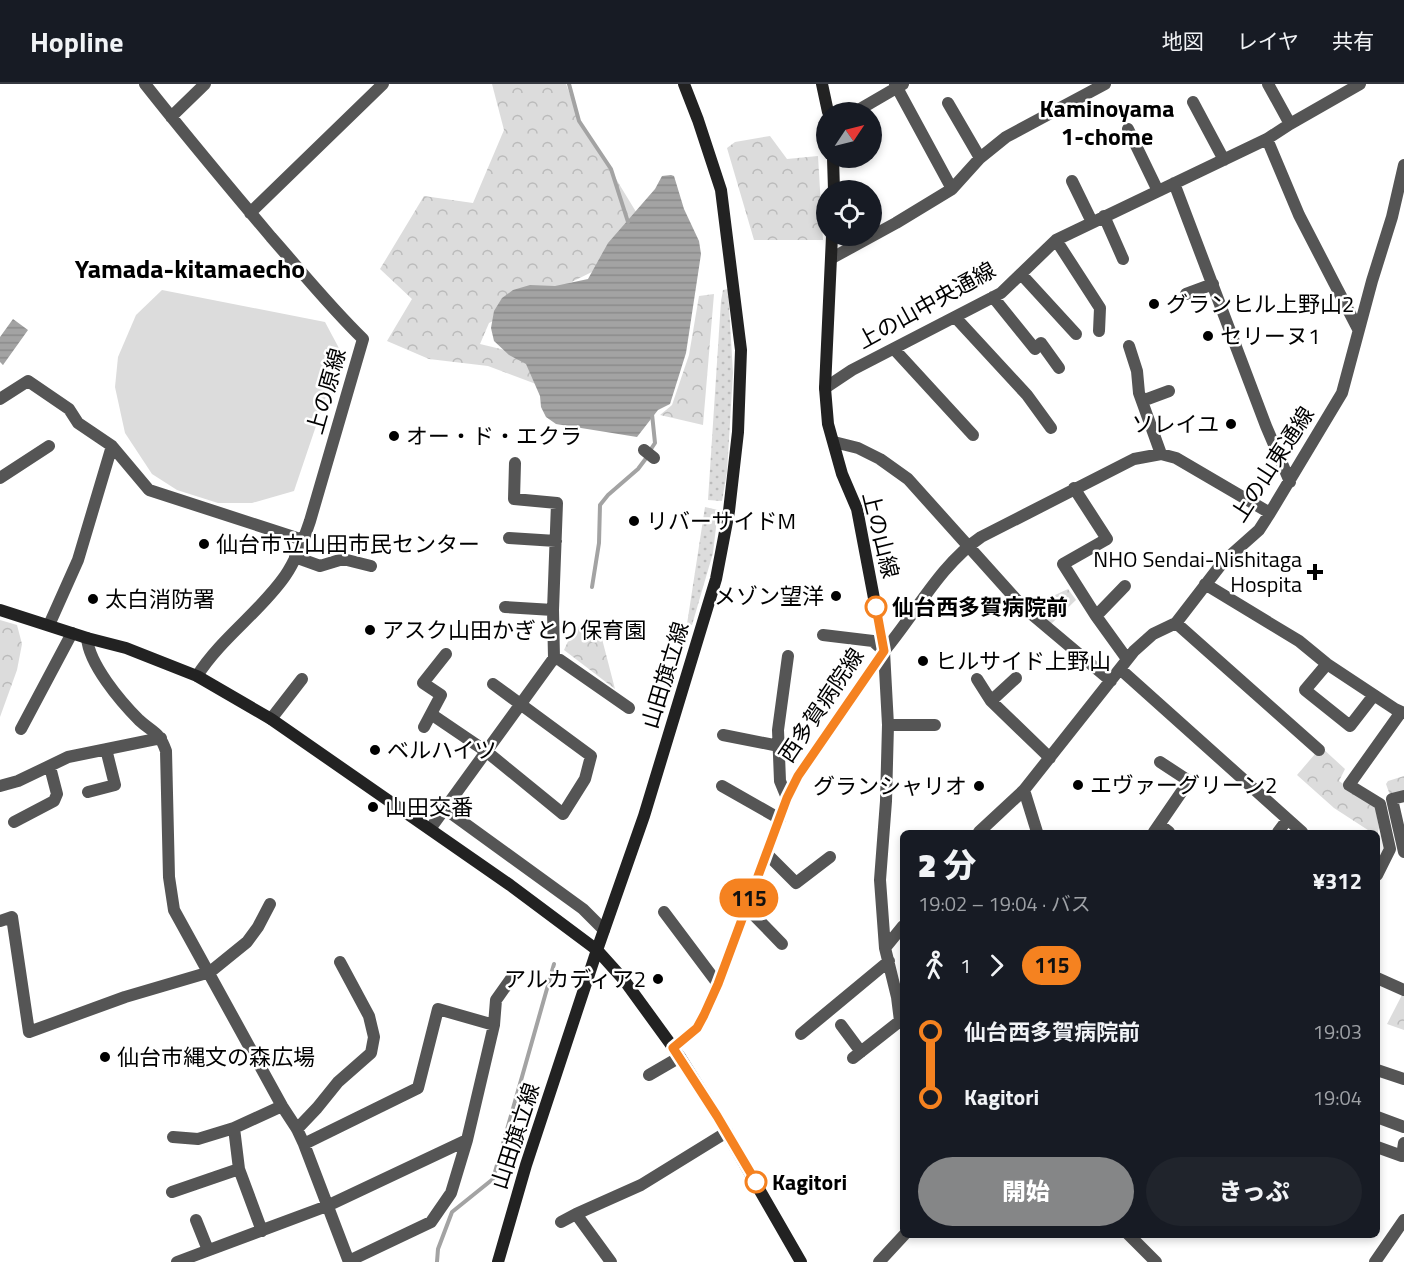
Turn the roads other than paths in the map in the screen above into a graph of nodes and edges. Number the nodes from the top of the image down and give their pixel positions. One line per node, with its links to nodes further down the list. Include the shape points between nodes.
1 (145, 84): 14 (street, 上の原線)
2 (205, 84): 14 (street)
3 (383, 84): 25 (street)
4 (684, 84): 133 (street, 山田旗立線, via 720,190 741,351 738,432 716,579 644,816)
5 (822, 84): 10 (street)
6 (1105, 84): 18 (street, via 1006,137)
7 (1268, 84): 15 (street)
8 (1360, 84): 15 (street, 上の山中央通線)
9 (899, 85): 11 (street); 23 (street)
10 (826, 102)
11 (871, 102)
12 (1192, 102): 19 (street)
13 (948, 103): 18 (street)
14 (171, 117): 25 (street, 上の原線)
15 (1290, 124): 17 (street, 上の山中央通線)
16 (1128, 129): 24 (street)
17 (1267, 140): 19 (street, 上の山中央通線); 37 (street, via 1299,215)
18 (980, 158): 23 (street)
19 (1224, 160): 22 (street, 上の山中央通線)
20 (1404, 165): 37 (street, 上の山東通線)
21 (1072, 181): 27 (street)
22 (1174, 183): 24 (street, 上の山中央通線); 33 (street)
23 (952, 189): 30 (street)
24 (1158, 191): 26 (street, 上の山中央通線)
25 (250, 213): 61 (street, 上の原線, via 363,339)
26 (1104, 216): 27 (street, 上の山中央通線); 31 (street)
27 (1092, 222): 28 (street, 上の山中央通線)
28 (1056, 240): 32 (street, 上の山中央通線); 38 (street, via 1100,308)
29 (832, 246): 30 (street, 上の山線)
30 (832, 258): 43 (street, 上の山線)
31 (1123, 259)
32 (1021, 274): 35 (street, 上の山中央通線); 39 (street)
33 (1213, 284): 34 (street); 57 (street)
34 (1186, 294)
35 (993, 297): 36 (street, 上の山中央通線); 42 (street, via 1035,349 1041,343)
36 (955, 317): 41 (street, 上の山中央通線); 47 (street, via 1027,395)
37 (1358, 329): 57 (street, 上の山東通線, via 1342,393)
38 (1099, 331)
39 (1076, 334)
40 (1129, 346): 46 (street)
41 (894, 349): 43 (street, 上の山中央通線); 48 (street)
42 (1059, 368)
43 (825, 388): 49 (street, 上の山線)
44 (1169, 391): 46 (street)
45 (0, 399): 51 (street, via 28,381)
46 (1142, 401): 53 (street)
47 (1050, 428)
48 (973, 435)
49 (834, 442): 63 (street, via 858,448 908,479); 77 (street, 上の山線, via 857,509)
50 (49, 446): 56 (street)
51 (112, 446): 61 (street, via 148,490); 73 (street, via 78,560)
52 (644, 450): 54 (street)
53 (1161, 454): 58 (street, 西多賀病院線, via 1134,459); 59 (street, via 1176,458)
54 (654, 458)
55 (515, 463): 62 (street, via 514,499 557,503)
56 (2, 473)
57 (1290, 482): 59 (street, 上の山東通線)
58 (1074, 488): 63 (street, 西多賀病院線); 71 (street, via 1107,539 1063,564)
59 (1270, 513): 66 (street, 上の山東通線, via 1259,530)
60 (509, 538): 62 (street)
61 (303, 540): 64 (street, 上の原線)
62 (556, 541): 70 (street)
63 (969, 545): 77 (street, 西多賀病院線, via 953,560); 87 (street, via 1023,607)
64 (295, 557): 65 (street, via 320,566 343,559); 83 (street, 上の原線, via 271,594 216,650)
65 (371, 566)
66 (1205, 584): 72 (street, 上の山東通線); 82 (street, via 1299,641)
67 (1125, 586): 71 (street)
68 (505, 607): 70 (street)
69 (0, 610): 73 (street)
70 (552, 610): 80 (street)
71 (1096, 616): 81 (street)
72 (1176, 623): 81 (street, 上の山東通線, via 1153,634); 104 (street)
73 (49, 625): 74 (street)
74 (72, 633): 76 (street); 99 (street)
75 (823, 635): 77 (street, via 873,642)
76 (87, 638): 83 (street, via 126,648); 101 (street, via 88,650 99,672 139,719)
77 (884, 651): 96 (street, 上の山線); 114 (street, 西多賀病院線)
78 (446, 654): 94 (street, via 423,683 441,695)
79 (788, 656): 102 (street)
80 (554, 658): 91 (street); 92 (street)
81 (1124, 664): 87 (street, 上の山東通線); 117 (street)
82 (1327, 664): 89 (street); 89 (street, via 1305,690 1350,726)
83 (197, 676): 95 (street)
84 (1016, 678): 90 (street)
85 (302, 679): 95 (street)
86 (977, 679): 90 (street)
87 (1111, 681): 106 (street, 上の山東通線)
88 (493, 684): 91 (street)
89 (1374, 695): 93 (street)
90 (991, 701): 106 (street)
91 (519, 705): 105 (street); 105 (street, via 591,756 585,778 563,814)
92 (629, 708)
93 (1403, 712): 128 (street, via 1349,785 1380,804 1390,849)
94 (431, 714): 98 (street); 105 (street)
95 (271, 719): 119 (street)
96 (888, 725): 97 (street); 136 (street, 上の山線, via 880,880)
97 (935, 725)
98 (424, 727)
99 (21, 729)
100 (723, 735): 102 (street)
101 (161, 738): 103 (street); 140 (street, via 166,751 169,877 174,910)
102 (779, 746): 114 (street, via 780,781)
103 (106, 749): 108 (street, via 68,757); 112 (street, via 115,785)
104 (1319, 750)
105 (487, 752): 115 (street)
106 (1050, 758): 111 (street, 上の山東通線)
107 (1160, 762): 122 (street, via 1189,781)
108 (50, 767): 109 (street); 118 (street, via 57,794 54,801)
109 (0, 786)
110 (722, 786): 116 (street)
111 (1024, 790): 120 (street, 上の山東通線); 121 (street)
112 (88, 792)
113 (1404, 796): 125 (street, via 1392,800)
114 (787, 798): 116 (street, 西多賀病院線)
115 (445, 809): 119 (street); 133 (street, via 584,909)
116 (780, 819): 126 (street, 西多賀病院線)
117 (1287, 820): 123 (street); 124 (street)
118 (14, 822)
119 (430, 829): 137 (street)
120 (981, 830)
121 (1036, 830)
122 (1161, 830)
123 (1280, 830)
124 (1300, 830)
125 (1404, 852)
126 (767, 854): 127 (street, via 796,883); 130 (street, 西多賀病院線)
127 (830, 857)
128 (1380, 868)
129 (270, 904): 140 (street, via 247,942)
130 (746, 907): 135 (street); 143 (street, 西多賀病院線)
131 (664, 912): 143 (street)
132 (0, 921): 140 (street, via 12,916 29,1032 125,997)
133 (604, 930): 137 (street, 山田旗立線)
134 (900, 930): 136 (street)
135 (782, 944)
136 (885, 948): 138 (street, 上の山線)
137 (597, 950): 150 (street); 179 (street, 山田旗立線)
138 (889, 961): 145 (street, 上の山線); 149 (street)
139 (340, 962): 158 (street, via 369,1016 374,1037 371,1053 338,1082)
140 (210, 972): 154 (street)
141 (513, 975): 148 (street, via 496,1000)
142 (1380, 979): 144 (street)
143 (718, 984): 150 (street, 西多賀病院線, via 697,1028)
144 (1404, 990)
145 (900, 1016)
146 (900, 1023): 147 (street, via 857,1055)
147 (841, 1024)
148 (495, 1025): 161 (street); 163 (street, via 438,1009 418,1088)
149 (801, 1034)
150 (677, 1052): 152 (street); 159 (street)
151 (1380, 1071): 153 (street)
152 (649, 1076)
153 (1404, 1079)
154 (282, 1106): 157 (street); 158 (street)
155 (1380, 1119): 156 (street)
156 (1404, 1127)
157 (234, 1128): 160 (street, via 198,1139); 165 (street)
158 (297, 1129): 163 (street)
159 (727, 1132): 168 (street, via 641,1185); 181 (street)
160 (173, 1137)
161 (467, 1140): 167 (street); 178 (street, via 451,1193 430,1222)
162 (1404, 1143): 164 (street, via 1402,1156)
163 (304, 1144): 167 (street)
164 (1380, 1148)
165 (239, 1169): 166 (street); 172 (street)
166 (172, 1192)
167 (327, 1206): 172 (street); 178 (street)
168 (576, 1214): 171 (street); 180 (street)
169 (196, 1220): 175 (street)
170 (1404, 1220): 183 (street)
171 (561, 1222)
172 (262, 1231): 175 (street)
173 (901, 1238): 182 (street)
174 (1132, 1238): 176 (street)
175 (208, 1250): 177 (street)
176 (1154, 1261)
177 (177, 1262)
178 (349, 1262)
179 (498, 1262)
180 (612, 1262)
181 (801, 1262)
182 (879, 1262)
183 (1375, 1262)

